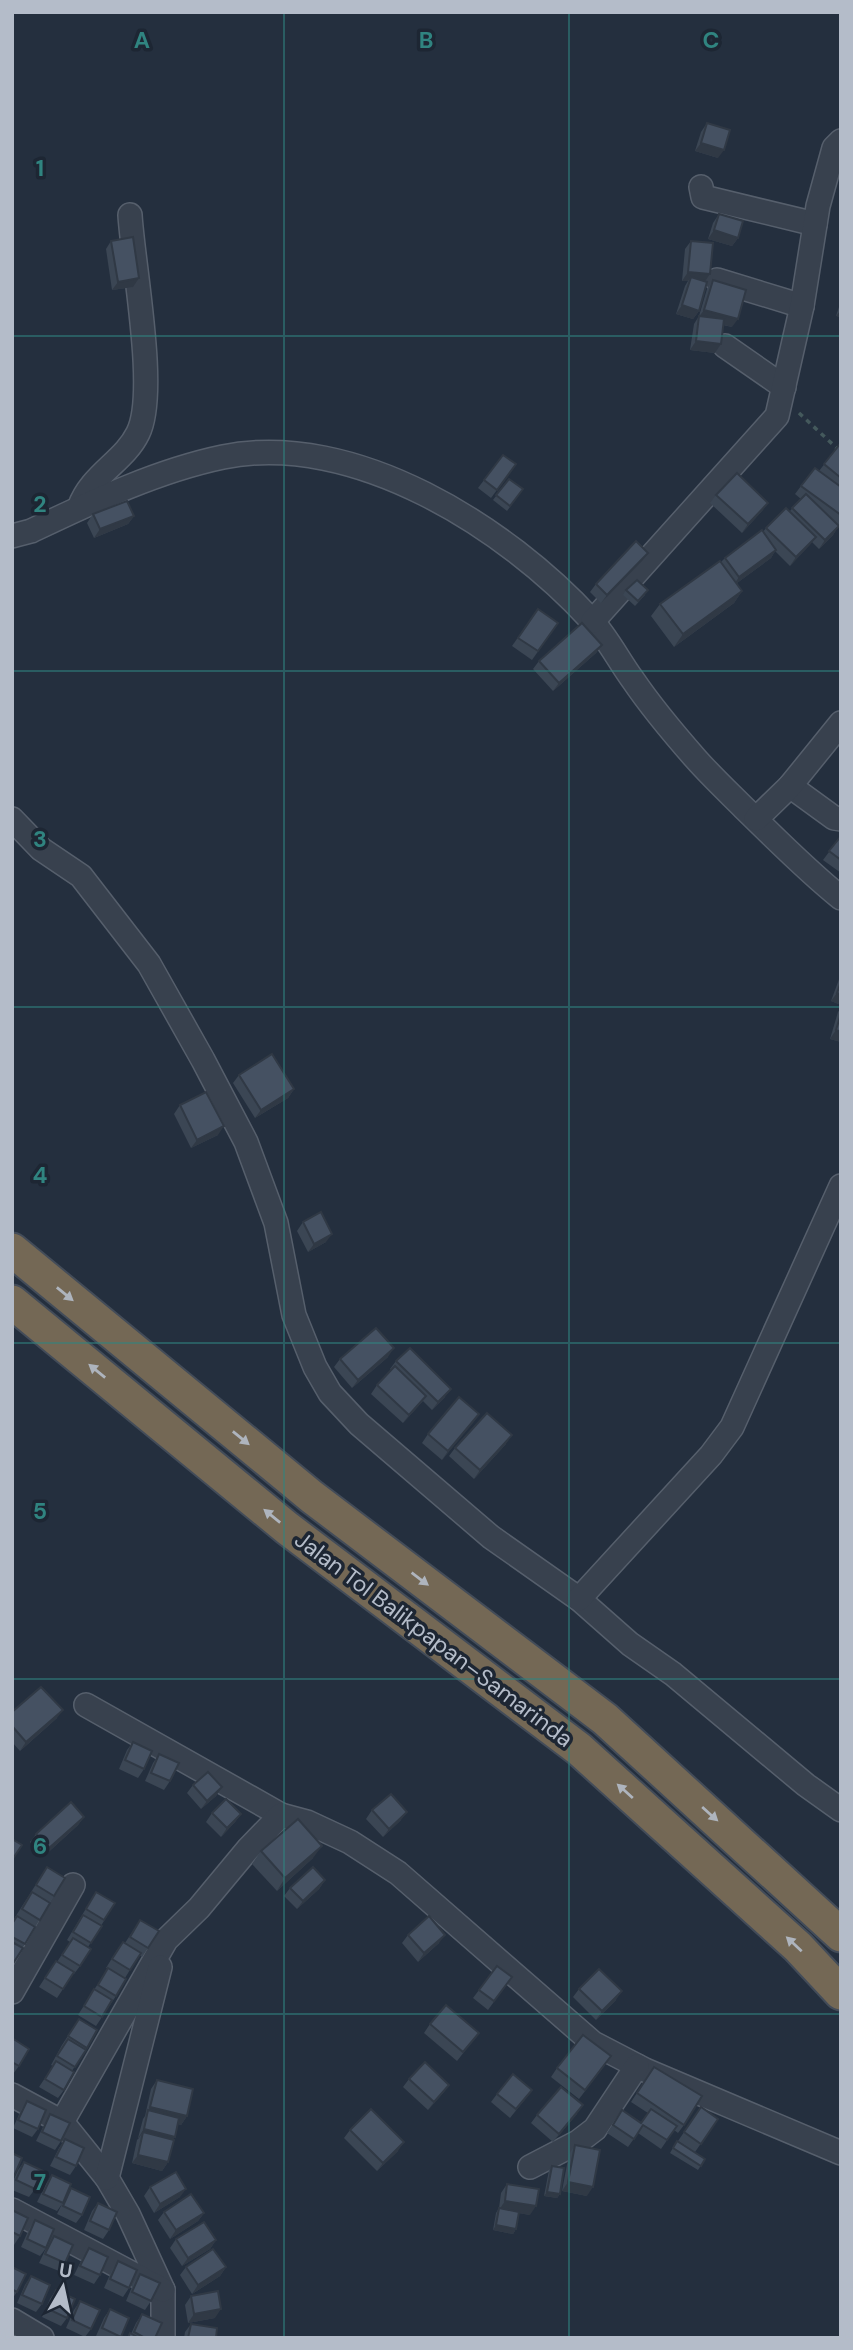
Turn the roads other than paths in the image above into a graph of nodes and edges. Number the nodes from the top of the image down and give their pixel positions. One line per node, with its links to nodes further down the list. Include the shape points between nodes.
1 (841, 141): 4 (street, via 834,148)
2 (701, 187): 4 (street, via 703,197)
3 (130, 215): 9 (street, via 145,410 134,439 98,476)
4 (815, 224): 6 (street)
5 (717, 280): 6 (street)
6 (802, 306): 8 (street)
7 (725, 346): 8 (street)
8 (783, 396): 11 (street, via 773,423)
9 (79, 508): 10 (street); 11 (street, via 139,483 224,457 261,453 328,460 398,481 437,499 527,559)
10 (12, 536)
11 (593, 621): 16 (street, via 641,691 698,761)
12 (841, 723): 13 (street)
13 (790, 786): 15 (street); 16 (street)
14 (12, 819): 21 (street, via 41,849 81,876 149,964 203,1060 246,1142 276,1223 294,1315 330,1393 359,1424 491,1537)
15 (841, 819)
16 (756, 820): 17 (street)
17 (841, 898)
18 (841, 1186): 21 (street, via 732,1427)
19 (12, 1250): 26 (highway, Jalan Tol Balikpapan–Samarinda, one-way to 26, via 312,1497 605,1719)
20 (12, 1302): 29 (highway, Jalan Tol Balikpapan–Samarinda, one-way to 20, via 798,1948 579,1749 287,1528)
21 (579, 1600): 23 (street)
22 (86, 1705): 24 (street)
23 (841, 1810)
24 (281, 1815): 27 (street); 30 (street, via 350,1842 398,1873 593,2043)
25 (73, 1885): 28 (street)
26 (841, 1935)
27 (166, 1940): 32 (street); 35 (street)
28 (12, 1992)
29 (841, 1993)
30 (637, 2066): 33 (street); 34 (street, via 595,2129)
31 (12, 2095): 32 (street)
32 (62, 2122): 35 (street)
33 (841, 2153)
34 (530, 2166)
35 (107, 2178): 37 (street)
36 (12, 2210): 37 (street)
37 (163, 2290): 40 (street)
38 (12, 2320): 39 (street)
39 (42, 2338)
40 (163, 2338)

